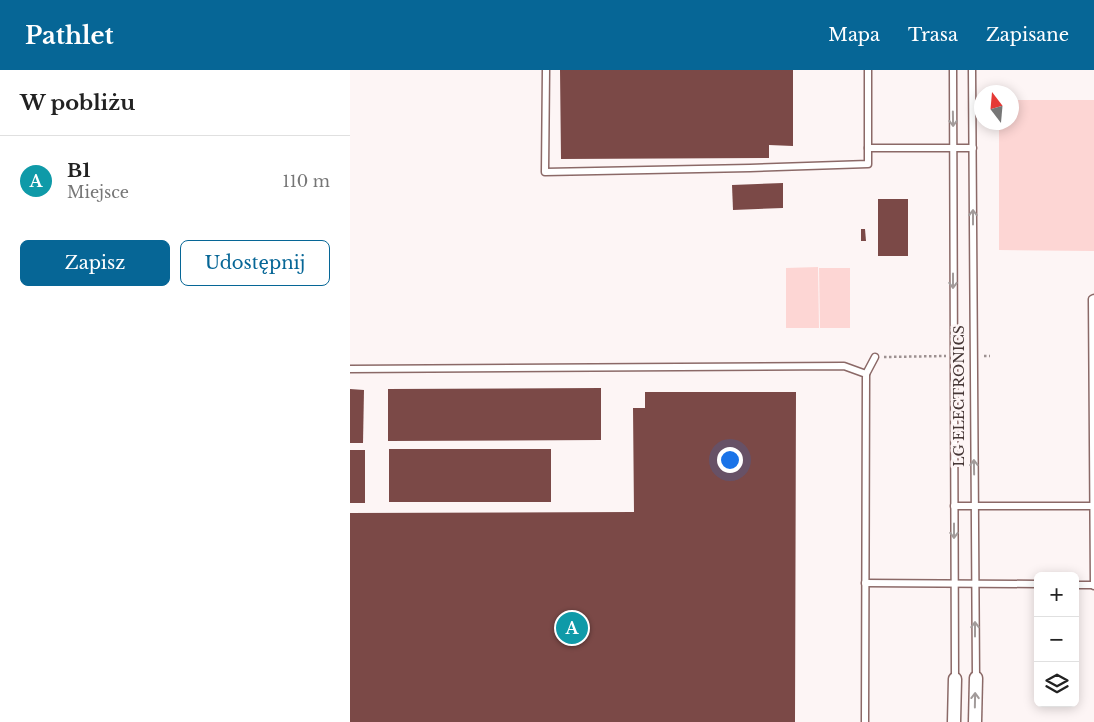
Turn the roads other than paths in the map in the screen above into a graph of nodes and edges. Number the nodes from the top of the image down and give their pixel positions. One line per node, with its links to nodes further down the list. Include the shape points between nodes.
1 (546, 70): 5 (lane, via 545,172 868,164)
2 (868, 70): 5 (lane)
3 (953, 70): 6 (lane, LG ELECTRONICS, one-way to 6)
4 (972, 70): 7 (lane, LG ELECTRONICS)
5 (868, 148): 6 (lane)
6 (954, 148): 7 (lane); 12 (lane, LG ELECTRONICS, one-way to 12)
7 (973, 148): 13 (lane, LG ELECTRONICS, one-way to 7)
8 (1094, 298): 14 (lane)
9 (875, 357): 11 (lane)
10 (350, 369): 11 (lane, via 844,366)
11 (866, 374): 15 (lane)
12 (954, 506): 13 (lane); 16 (lane, LG ELECTRONICS, one-way to 16)
13 (975, 506): 14 (lane); 17 (lane, LG ELECTRONICS)
14 (1093, 506): 20 (lane)
15 (864, 583): 16 (lane); 23 (lane)
16 (954, 584): 17 (lane); 22 (lane, LG ELECTRONICS)
17 (975, 584): 18 (lane); 21 (lane, LG ELECTRONICS, one-way to 17)
18 (1034, 584)
19 (1079, 585): 20 (lane)
20 (1094, 586)
21 (976, 678): 25 (street, LG ELECTRONICS, one-way to 21)
22 (955, 679): 24 (street, LG ELECTRONICS)
23 (864, 722)
24 (954, 722)
25 (975, 722)

